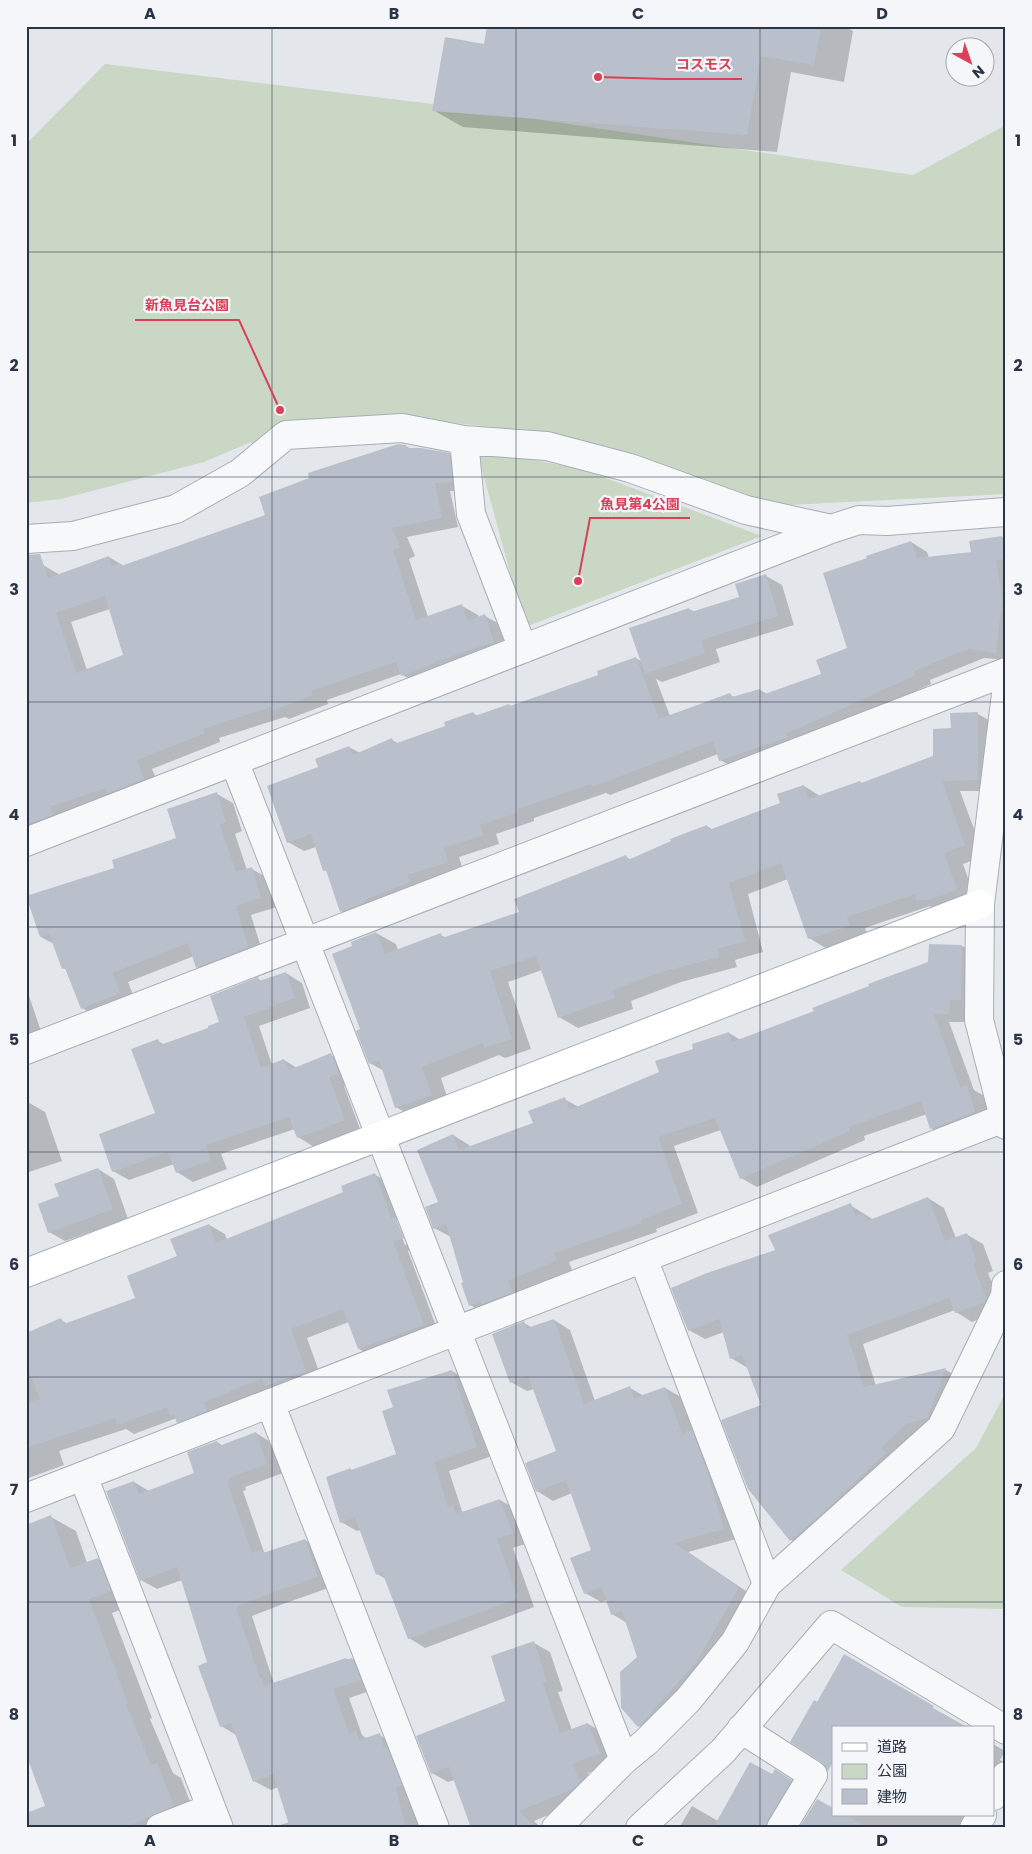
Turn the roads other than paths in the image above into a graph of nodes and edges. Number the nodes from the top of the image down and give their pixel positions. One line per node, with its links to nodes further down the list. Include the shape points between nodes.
1 (464, 440): 3 (street, via 547,446 630,468 746,510); 4 (street, via 402,428 286,434 240,473 176,510 72,536); 5 (street, via 471,514)
2 (1006, 512): 3 (street, via 859,520)
3 (831, 529): 5 (street)
4 (26, 539)
5 (523, 649): 8 (street)
6 (1006, 672): 11 (street)
7 (1006, 694): 10 (street)
8 (234, 761): 9 (street); 11 (street)
9 (26, 842)
10 (980, 904): 13 (street, via 979,1020); 14 (street)
11 (305, 942): 12 (street); 14 (street)
12 (26, 1050)
13 (1005, 1121): 15 (street)
14 (380, 1136): 16 (street); 18 (street)
15 (643, 1258): 18 (street); 22 (street)
16 (26, 1273)
17 (1006, 1285): 22 (street, via 1005,1296 941,1428)
18 (456, 1331): 19 (street); 25 (street)
19 (270, 1403): 20 (street); 31 (street)
20 (84, 1476): 21 (street); 29 (street)
21 (26, 1498)
22 (767, 1584): 25 (street, via 735,1642 688,1700)
23 (741, 1729): 24 (street, via 831,1625); 33 (street, via 723,1751); 34 (street, via 813,1775)
24 (1006, 1730)
25 (624, 1760): 32 (street)
26 (1006, 1776): 27 (street)
27 (994, 1794)
28 (981, 1816): 35 (street)
29 (215, 1818): 30 (street)
30 (160, 1828)
31 (435, 1828)
32 (556, 1828)
33 (640, 1828)
34 (781, 1828)
35 (974, 1828)

